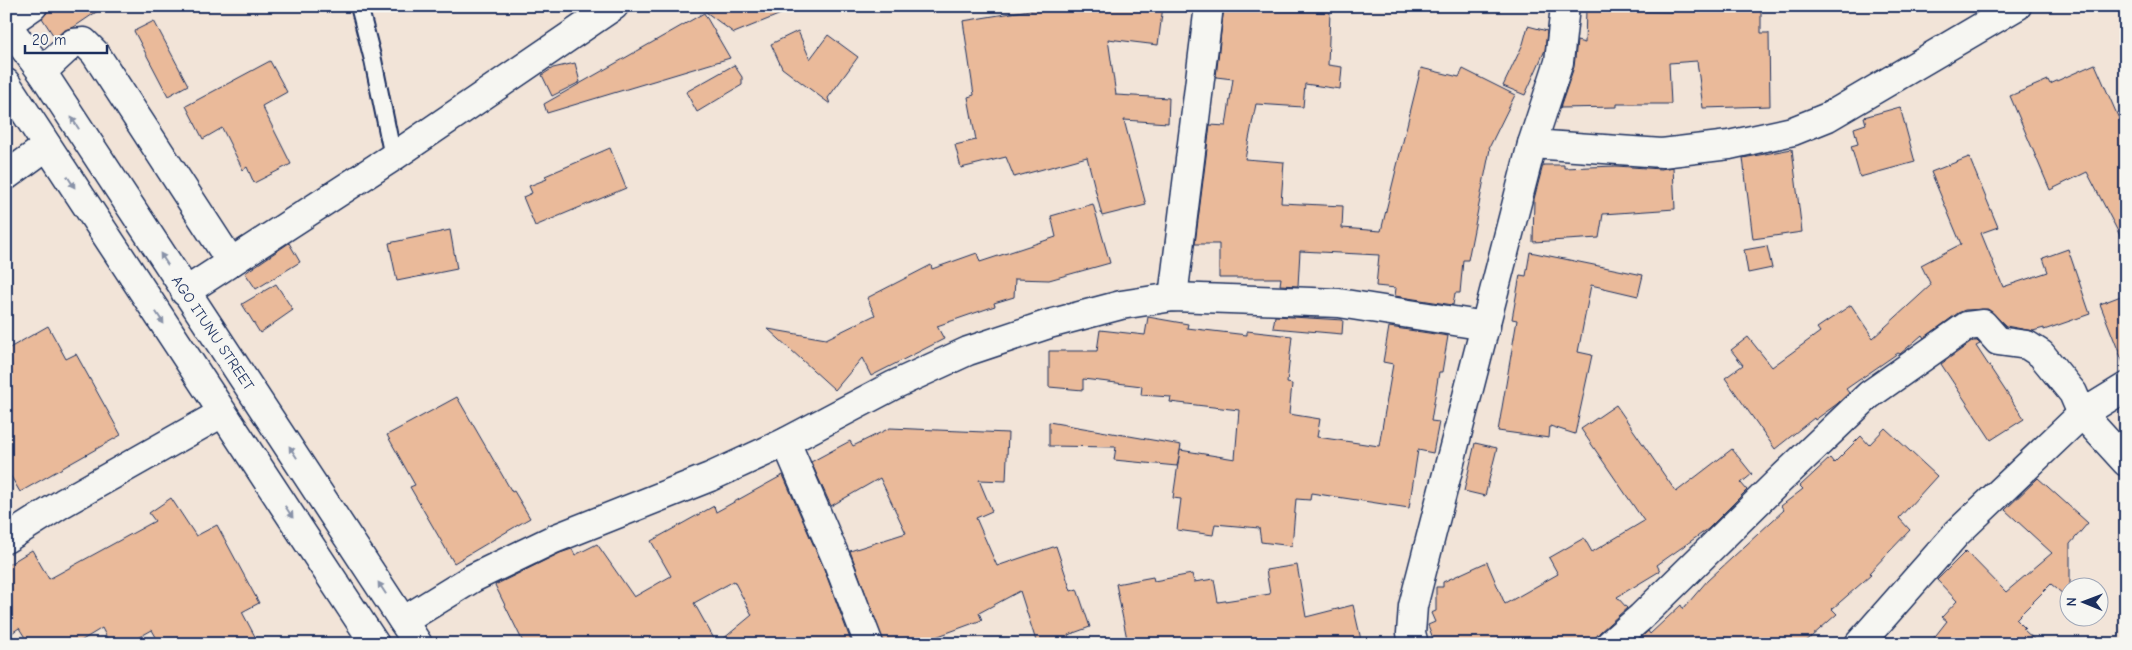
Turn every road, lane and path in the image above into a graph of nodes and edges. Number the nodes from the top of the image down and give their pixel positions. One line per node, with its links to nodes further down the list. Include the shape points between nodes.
1 (33, 6): 7 (street)
2 (359, 6): 12 (lane)
3 (614, 6): 12 (street)
4 (1209, 6): 16 (street)
5 (1565, 6): 10 (street, via 1559,62)
6 (2017, 6): 10 (street, via 1828,116 1793,131 1729,145 1662,153)
7 (6, 24): 8 (street, AGO ITUNU STREET)
8 (42, 72): 14 (street, via 73,43 84,42 95,53); 15 (street, AGO ITUNU STREET, one-way to 8)
9 (6, 83): 11 (street)
10 (1532, 144): 17 (street)
11 (47, 146): 13 (street); 19 (street, one-way to 19)
12 (393, 157): 14 (street)
13 (6, 176)
14 (231, 262): 15 (street)
15 (186, 292): 24 (street, AGO ITUNU STREET, one-way to 15)
16 (1173, 296): 17 (street, via 1339,303); 21 (street, via 1112,307 968,351 894,385)
17 (1486, 326): 28 (street, via 1413,606 1411,633)
18 (2126, 387): 20 (street)
19 (222, 413): 23 (street, via 71,498); 25 (street, one-way to 25)
20 (2082, 414): 22 (street); 29 (street, via 2073,393 2041,354 2026,344 1998,341 1983,324 1967,326 1869,395); 30 (street, via 1956,532)
21 (786, 442): 24 (street, via 710,477 554,539 473,578); 27 (street)
22 (2126, 462)
23 (6, 539)
24 (403, 621): 26 (street, AGO ITUNU STREET)
25 (375, 644)
26 (418, 644)
27 (869, 644)
28 (1414, 644)
29 (1610, 644)
30 (1860, 644)

